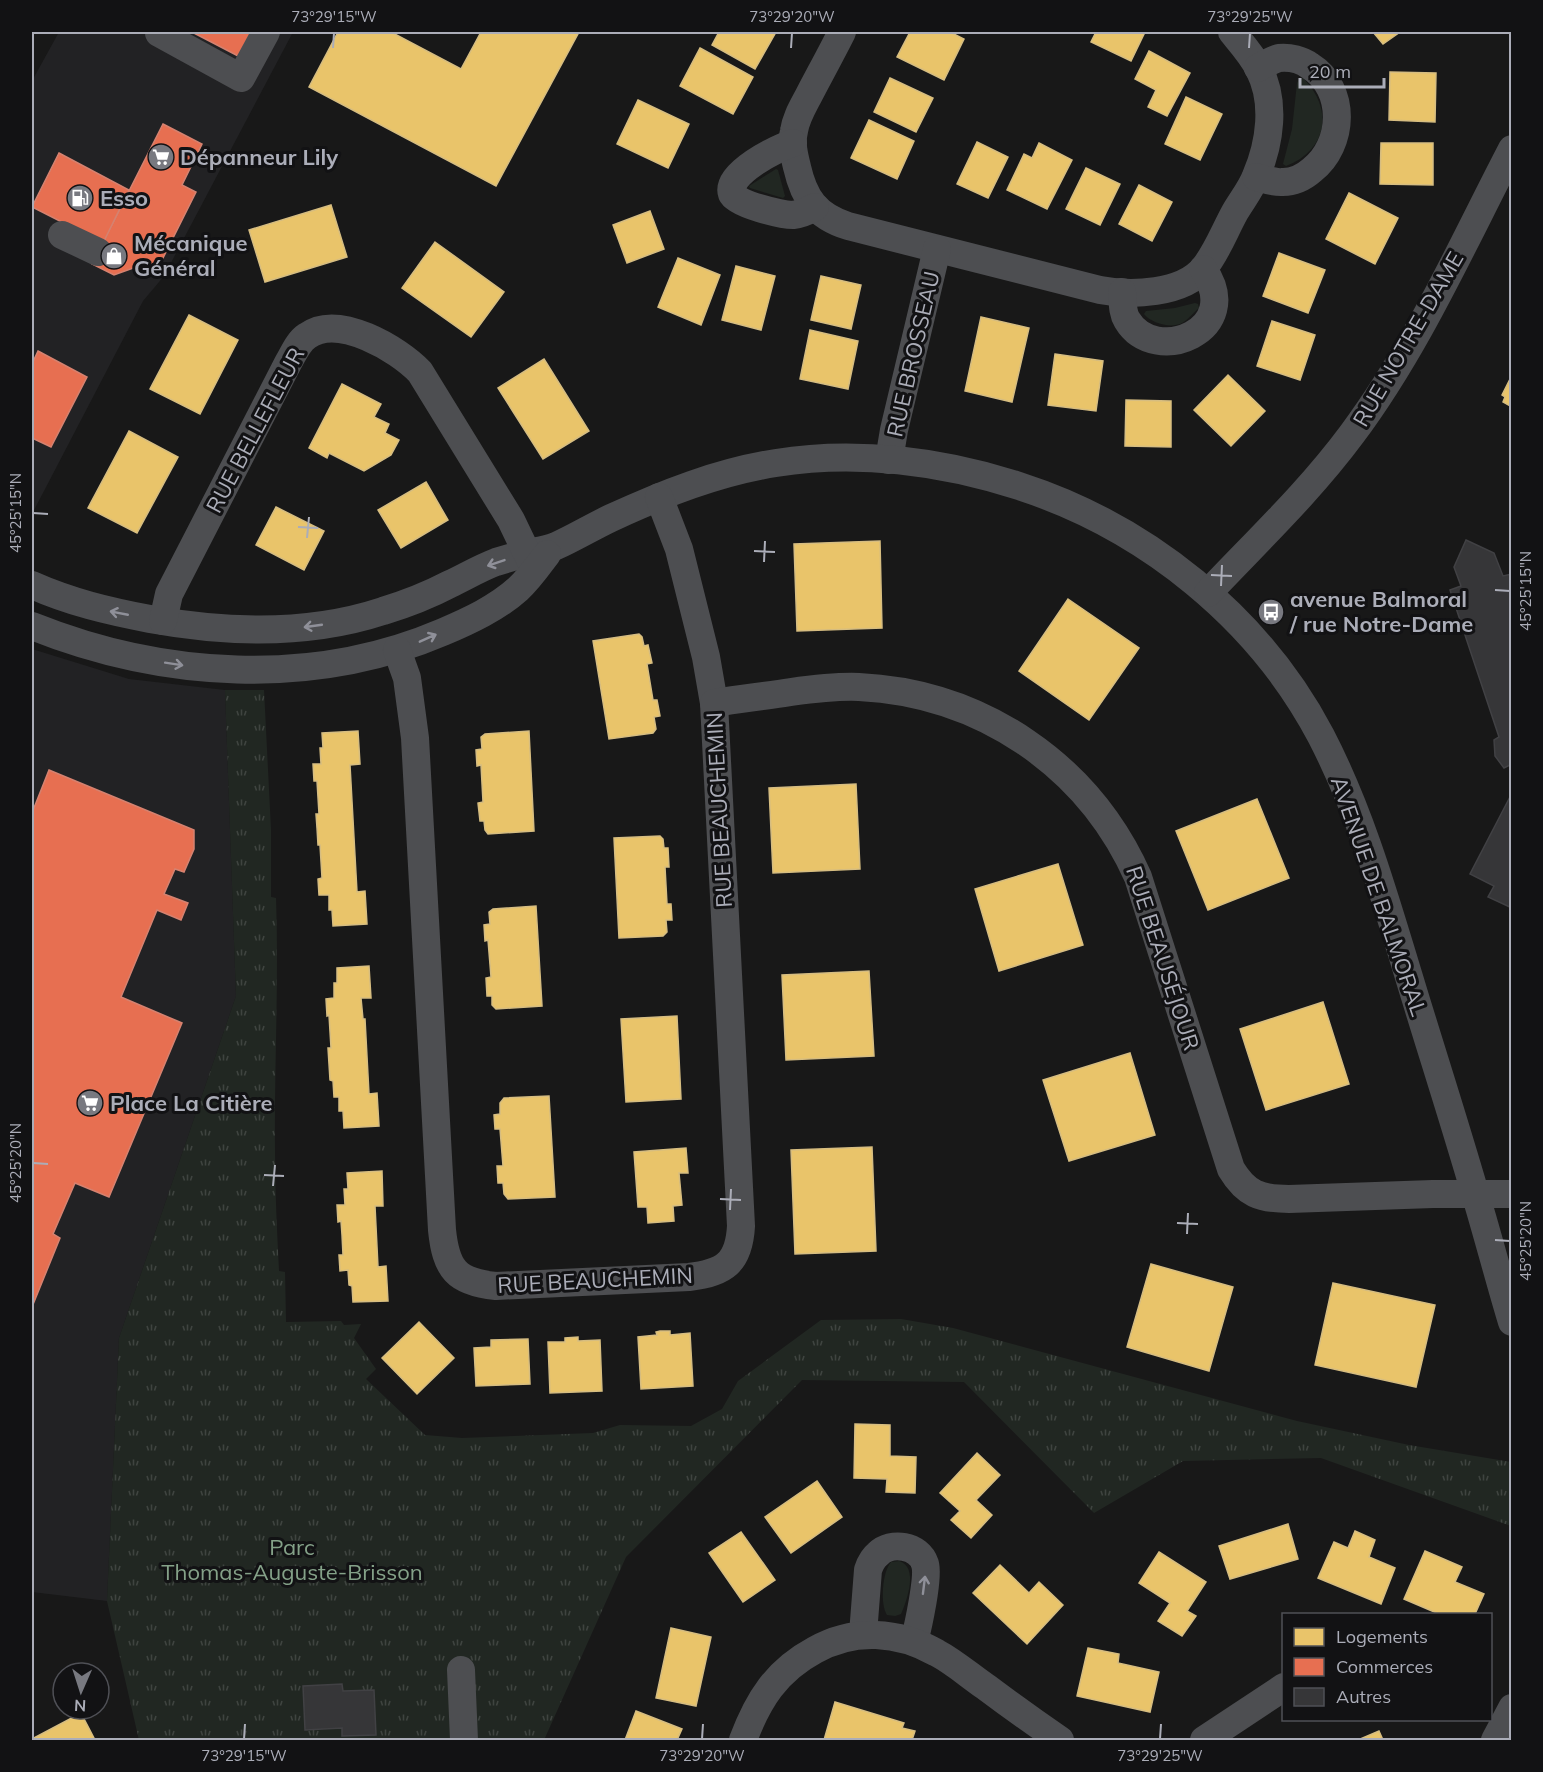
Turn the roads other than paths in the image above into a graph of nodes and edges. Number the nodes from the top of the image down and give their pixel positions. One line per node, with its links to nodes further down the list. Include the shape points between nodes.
1 (160, 32): 2 (street, via 241,78)
2 (266, 32)
3 (842, 32): 6 (street, RUE BROSSEAU, via 800,112)
4 (1232, 32): 5 (street, RUE BROSSEAU)
5 (1258, 68): 8 (street, RUE BROSSEAU, via 1270,118); 8 (street, via 1282,58 1303,61 1322,75 1329,87 1337,123 1329,153 1308,174 1285,183)
6 (793, 143): 9 (street, RUE BROSSEAU, via 800,180); 9 (street, via 747,169 735,180 732,194 744,203 782,214 802,213)
7 (1512, 149): 19 (street, RUE NOTRE-DAME, via 1438,294 1374,403 1301,496)
8 (1256, 177): 13 (street, RUE BROSSEAU)
9 (815, 207): 11 (street, RUE BROSSEAU, via 836,222)
10 (62, 235): 12 (street)
11 (937, 249): 14 (street, RUE BROSSEAU, via 1100,290); 15 (street, RUE BROSSEAU)
12 (98, 252)
13 (1203, 269): 14 (street, RUE BROSSEAU, via 1183,284); 14 (street, via 1213,287 1214,305 1206,324 1188,338 1165,341 1143,335 1124,314)
14 (1122, 292)
15 (889, 460): 16 (street, AVENUE DE BALMORAL, via 839,458 778,463 715,477); 19 (street, AVENUE DE BALMORAL, via 944,467 1038,492 1128,536)
16 (659, 497): 17 (street, AVENUE DE BALMORAL, via 605,520); 23 (street, RUE BEAUCHEMIN, via 679,549)
17 (538, 557): 20 (street, AVENUE DE BALMORAL, one-way to 20, via 491,564 413,601 341,622 237,630); 20 (street, RUE BELLEFLEUR, via 414,364 344,328 317,330 299,344 288,363 169,594); 22 (street, AVENUE DE BALMORAL, one-way to 17, via 464,623 497,604 518,588)
18 (32, 585): 20 (street, AVENUE DE BALMORAL, one-way to 18, via 75,603)
19 (1208, 593): 24 (street, AVENUE DE BALMORAL, via 1284,679 1318,732 1358,818)
20 (163, 621)
21 (32, 626): 22 (street, AVENUE DE BALMORAL, one-way to 22, via 81,644 139,658 222,669 298,667)
22 (397, 650): 23 (street, RUE BEAUCHEMIN, via 407,678 415,738 444,1249 456,1272 481,1284 706,1275 718,1271 737,1252 741,1226)
23 (714, 703): 24 (street, RUE BEAUSÉJOUR, via 825,688 891,690 958,706 1022,740 1067,774 1096,806 1127,852 1231,1169 1241,1184 1273,1199)
24 (1475, 1194): 25 (street, RUE BEAUSÉJOUR); 26 (street, AVENUE DE BALMORAL)
25 (1512, 1194)
26 (1512, 1322)
27 (863, 1635): 28 (street); 28 (street, one-way to 27, via 925,1563 913,1550 904,1547 884,1549 871,1562); 32 (street, via 830,1642 781,1674 755,1711)
28 (914, 1642): 33 (street, via 938,1653)
29 (461, 1670): 31 (street)
30 (1282, 1688): 34 (street)
31 (464, 1740)
32 (743, 1740)
33 (1060, 1740)
34 (1204, 1740)

